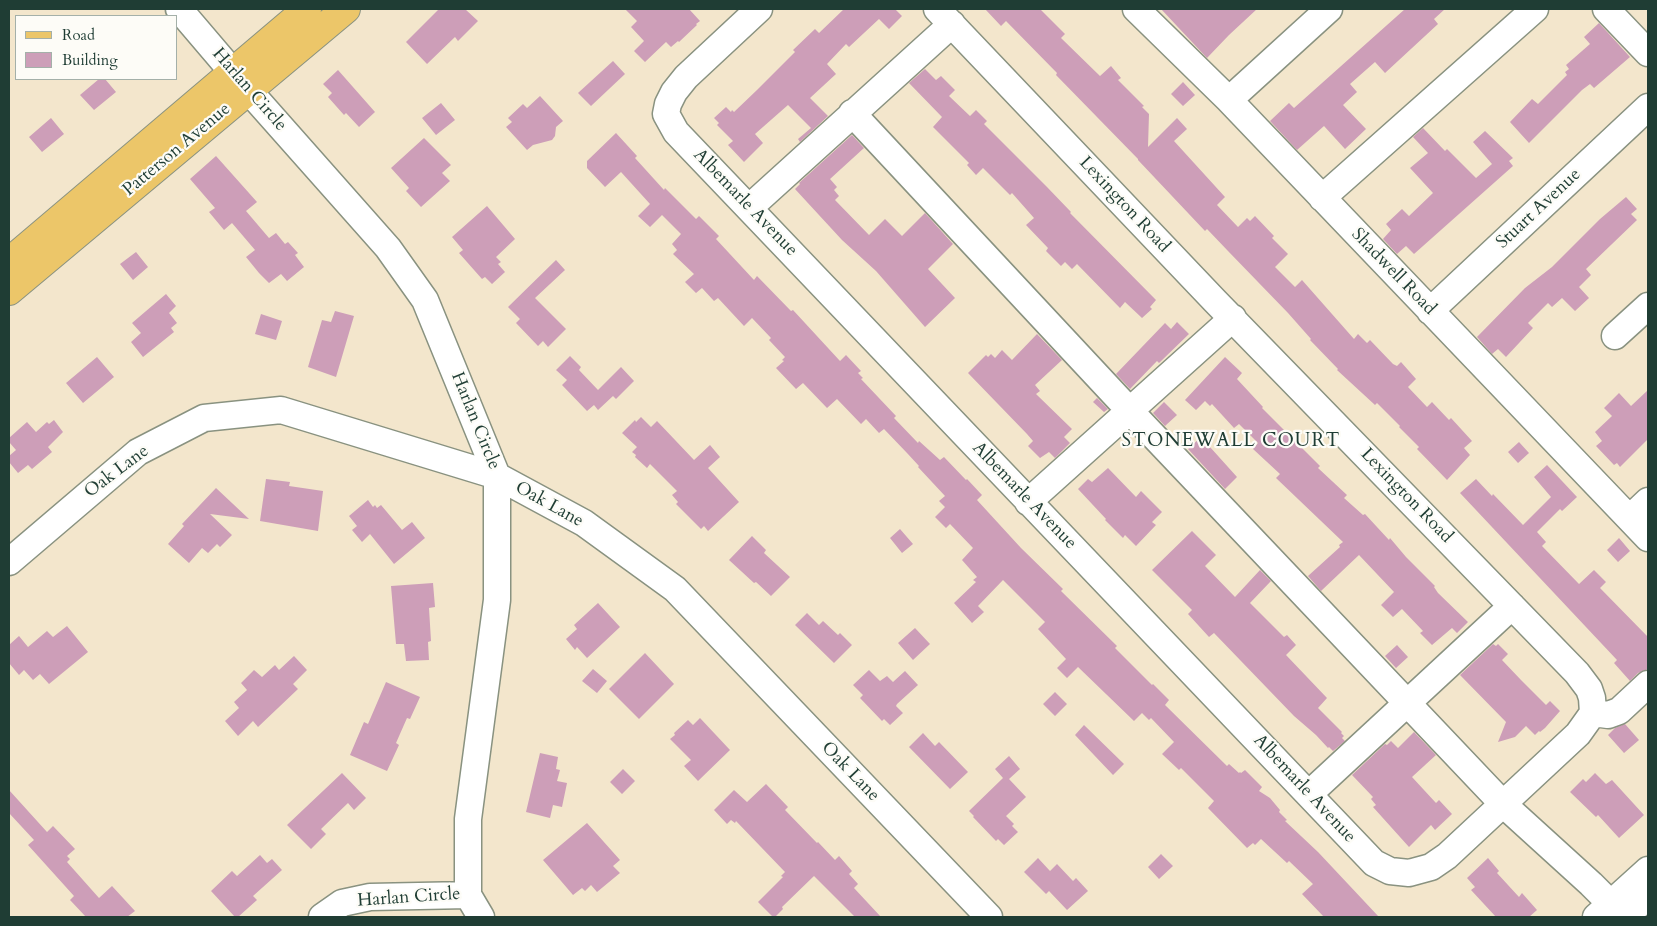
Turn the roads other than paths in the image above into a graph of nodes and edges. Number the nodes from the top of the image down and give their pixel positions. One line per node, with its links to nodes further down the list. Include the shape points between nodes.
1 (179, 9): 11 (street, Harlan Circle)
2 (307, 9): 11 (main road, Patterson Avenue)
3 (346, 9): 11 (main road, Patterson Avenue)
4 (1136, 9): 12 (street, Shadwell Road)
5 (1330, 9): 12 (street)
6 (1535, 9): 15 (street)
7 (1606, 9): 10 (street)
8 (756, 10): 16 (street, Albemarle Avenue, via 686,77 674,92 666,114 676,132)
9 (945, 16): 14 (street); 21 (street, Lexington Road)
10 (1648, 53)
11 (240, 81): 17 (main road, Patterson Avenue); 18 (main road, Patterson Avenue); 24 (street, Harlan Circle, via 388,248 425,300)
12 (1229, 100): 15 (street, Shadwell Road)
13 (1648, 107): 20 (street, Stuart Avenue)
14 (852, 113): 16 (street); 23 (street)
15 (1322, 198): 20 (street, Shadwell Road)
16 (749, 208): 25 (street, Albemarle Avenue)
17 (9, 262)
18 (9, 291)
19 (1648, 306): 22 (street)
20 (1430, 311): 26 (street, Shadwell Road)
21 (1233, 318): 23 (street); 29 (street, Lexington Road)
22 (1615, 336)
23 (1130, 411): 25 (street); 31 (street)
24 (497, 476): 28 (street, Oak Lane, via 281,410 204,418 138,452); 37 (street, Harlan Circle, via 498,600 468,818); 40 (street, Oak Lane, via 584,523 675,589)
25 (1028, 502): 33 (street, Albemarle Avenue)
26 (1639, 510): 27 (street, Shadwell Road)
27 (1648, 538)
28 (9, 562)
29 (1512, 606): 31 (street); 32 (street, Lexington Road, via 1577,673 1589,689)
30 (1648, 684): 32 (street, via 1619,710 1608,715)
31 (1407, 703): 33 (street); 34 (street)
32 (1593, 713): 34 (street, via 1578,734)
33 (1309, 794): 34 (street, Albemarle Avenue, via 1374,863 1390,871 1409,873 1431,867 1447,856)
34 (1503, 804): 38 (street)
35 (1648, 870): 38 (street)
36 (1648, 896): 38 (street)
37 (475, 906): 39 (street, Harlan Circle, via 370,896 342,903)
38 (1614, 914)
39 (322, 917)
40 (989, 917)

